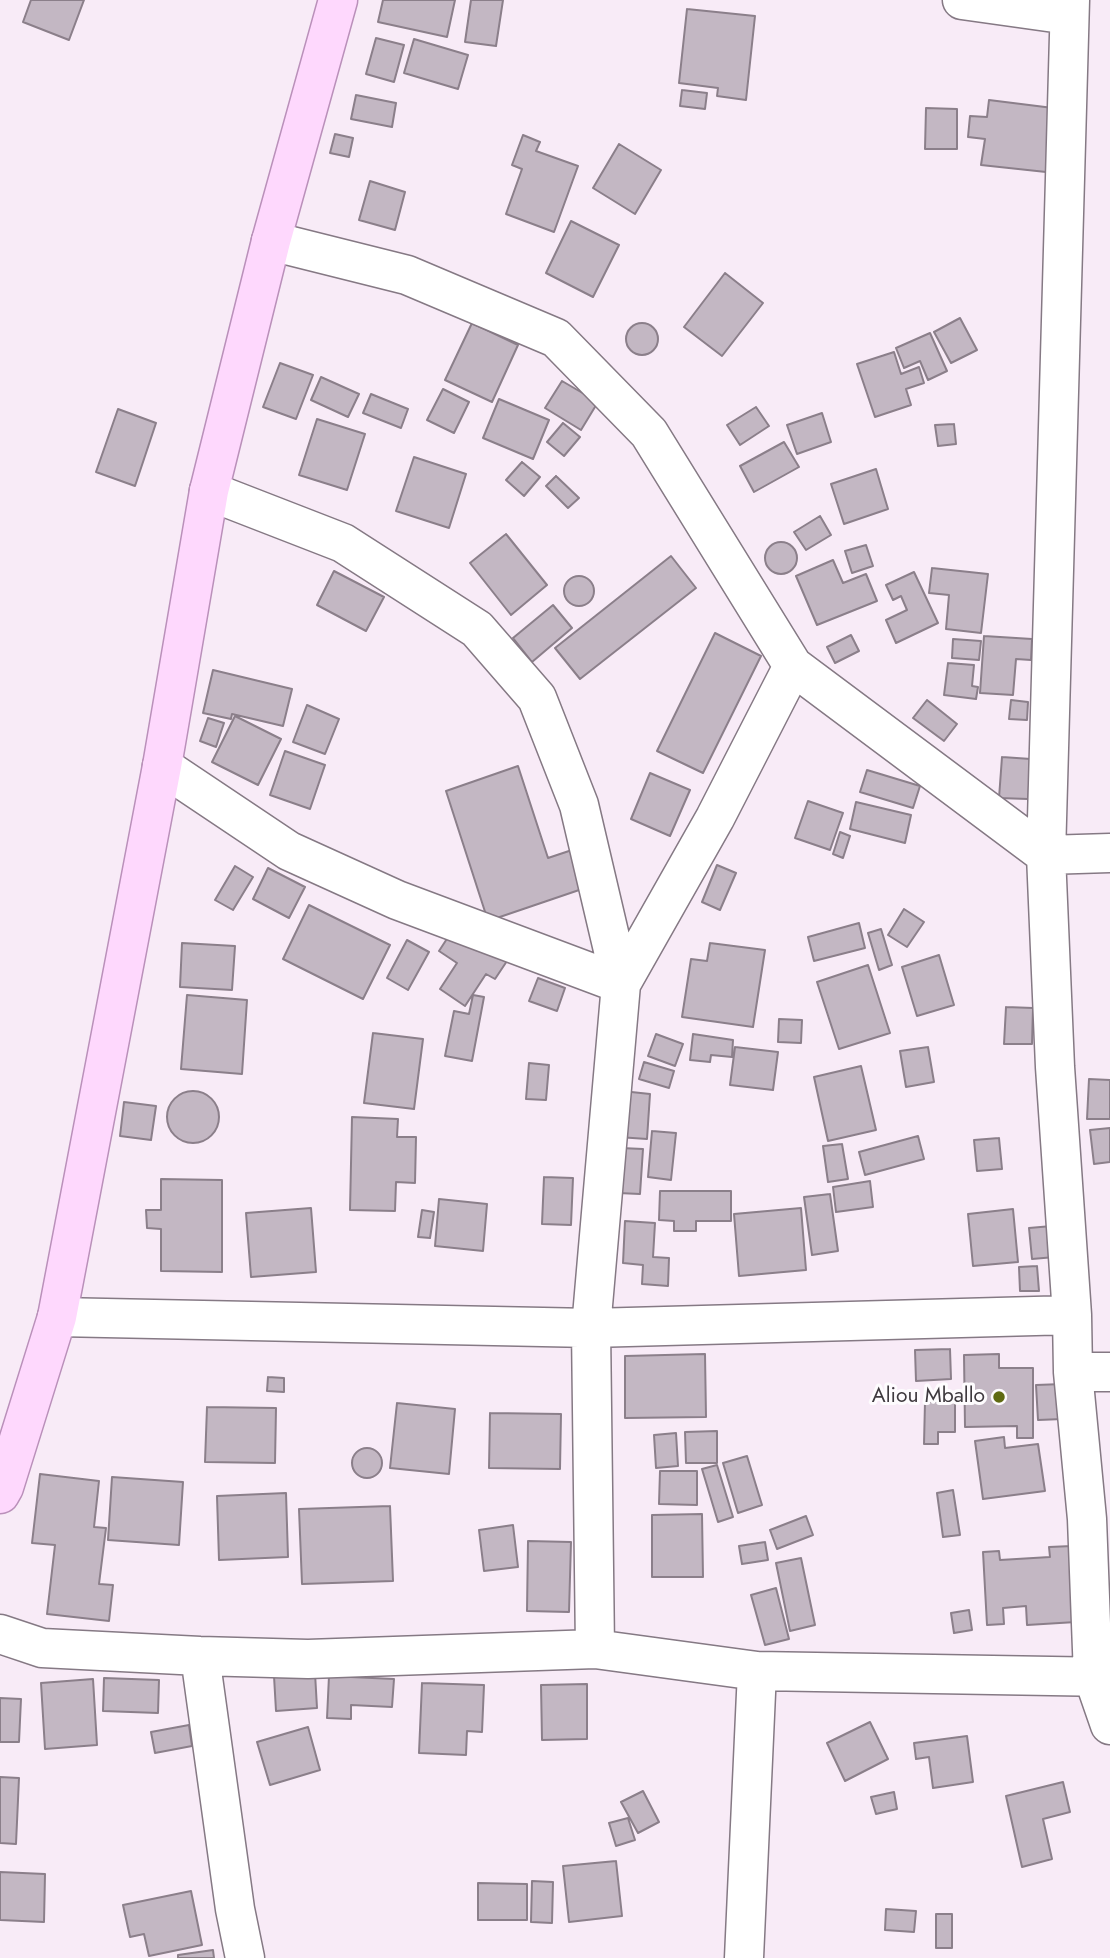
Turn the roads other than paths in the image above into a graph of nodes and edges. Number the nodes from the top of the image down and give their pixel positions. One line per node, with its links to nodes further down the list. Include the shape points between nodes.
1 (338, 0): 4 (main road)
2 (962, 0): 3 (street)
3 (1070, 7): 9 (street)
4 (271, 240): 5 (main road); 6 (street, via 407,275 556,338 649,433)
5 (209, 491): 7 (main road); 10 (street, via 343,543 477,629 537,698 579,805)
6 (793, 666): 9 (street); 10 (street, via 715,818)
7 (162, 766): 10 (street, via 289,851 397,900); 12 (main road)
8 (1110, 853): 9 (street)
9 (1046, 855): 11 (street)
10 (621, 984): 13 (street)
11 (1072, 1315): 13 (street); 14 (street)
12 (57, 1317): 13 (street); 15 (main road)
13 (591, 1328): 17 (street)
14 (1092, 1372): 20 (street, via 1087,1519)
15 (0, 1494)
16 (0, 1634): 18 (street, via 42,1648)
17 (595, 1649): 18 (street, via 308,1659); 19 (street)
18 (200, 1656): 22 (street)
19 (757, 1671): 20 (street); 23 (street)
20 (1102, 1677): 21 (street)
21 (1110, 1725)
22 (245, 1958)
23 (744, 1958)

